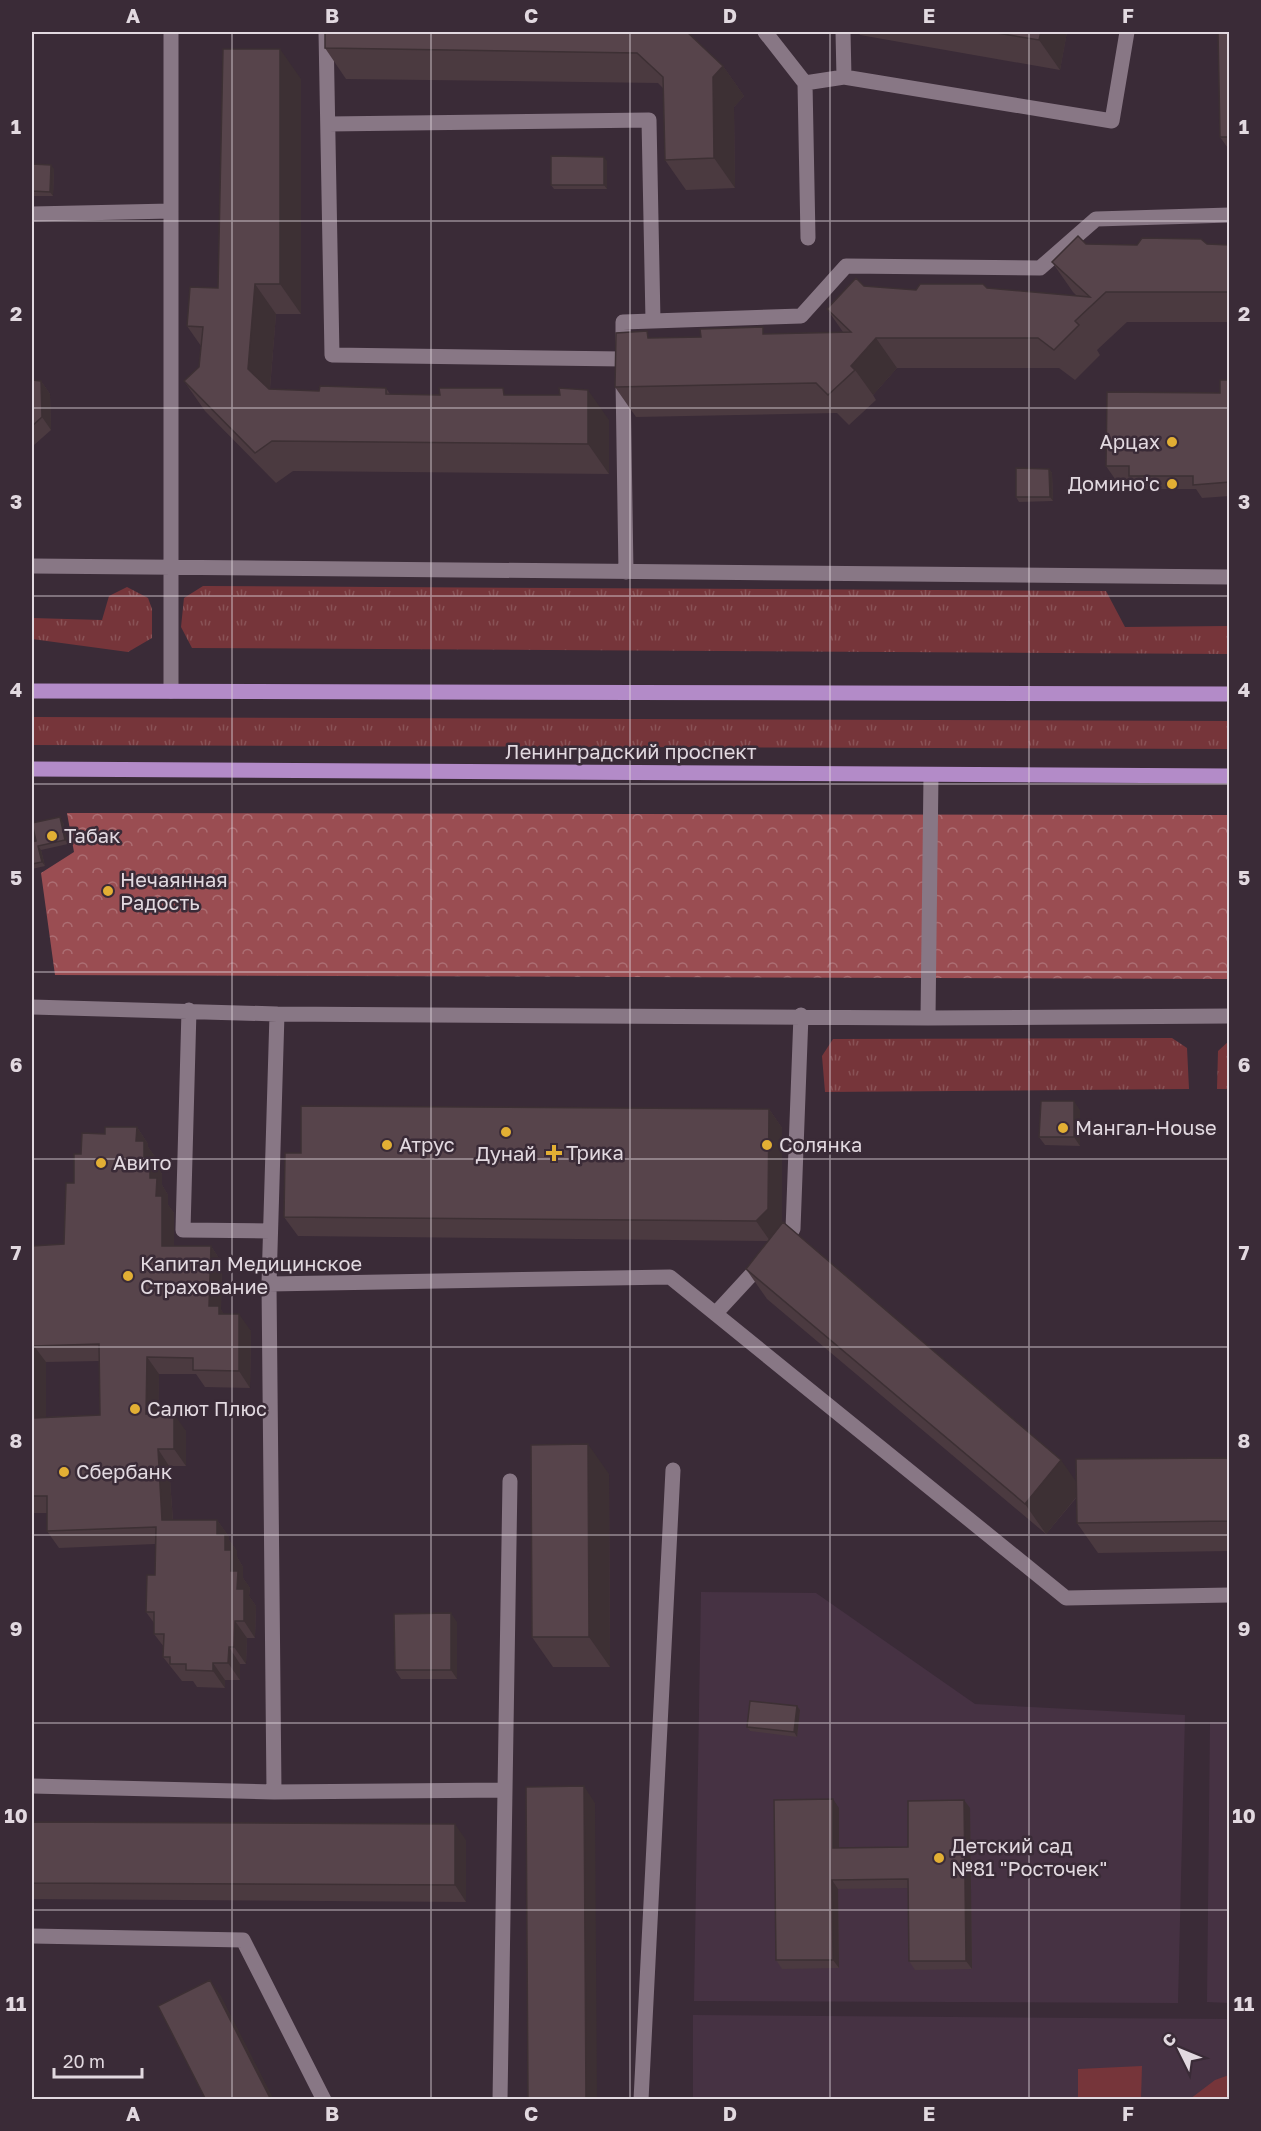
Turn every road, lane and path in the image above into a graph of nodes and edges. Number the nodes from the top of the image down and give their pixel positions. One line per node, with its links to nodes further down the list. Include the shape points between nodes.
1 (171, 32): 9 (street)
2 (326, 32): 8 (street)
3 (765, 32): 7 (street)
4 (843, 32): 6 (street)
5 (1127, 32): 6 (street, via 1112,121)
6 (844, 77): 7 (street)
7 (805, 83): 12 (street)
8 (328, 124): 13 (street, via 648,120); 14 (street, via 332,355)
9 (171, 211): 10 (street); 16 (street)
10 (32, 214)
11 (1230, 215): 13 (street, via 1096,219 1041,268 846,266 801,316)
12 (808, 238)
13 (653, 321): 14 (street, via 623,322)
14 (623, 359): 17 (street)
15 (32, 566): 16 (street)
16 (171, 568): 17 (street); 20 (street)
17 (626, 572): 18 (street)
18 (1230, 577)
19 (32, 691): 20 (main road)
20 (171, 691): 21 (main road)
21 (1230, 694)
22 (32, 768): 23 (main road, Ленинградский проспект)
23 (931, 775): 24 (main road, Ленинградский проспект); 30 (street)
24 (1230, 776)
25 (32, 1006): 26 (street)
26 (189, 1010): 27 (street); 31 (street, via 183,1230)
27 (278, 1014): 28 (street); 31 (street)
28 (801, 1015): 30 (street); 33 (street, via 793,1229)
29 (1230, 1016): 30 (street)
30 (928, 1018)
31 (270, 1231): 32 (street)
32 (269, 1284): 33 (street, via 670,1277); 39 (street)
33 (716, 1313): 36 (street, via 1066,1598)
34 (673, 1470): 43 (street)
35 (510, 1481): 38 (street)
36 (1230, 1595)
37 (32, 1786): 39 (street)
38 (505, 1790): 39 (street); 42 (street)
39 (274, 1792)
40 (32, 1936): 41 (street, via 243,1940)
41 (324, 2100)
42 (500, 2100)
43 (642, 2100)

